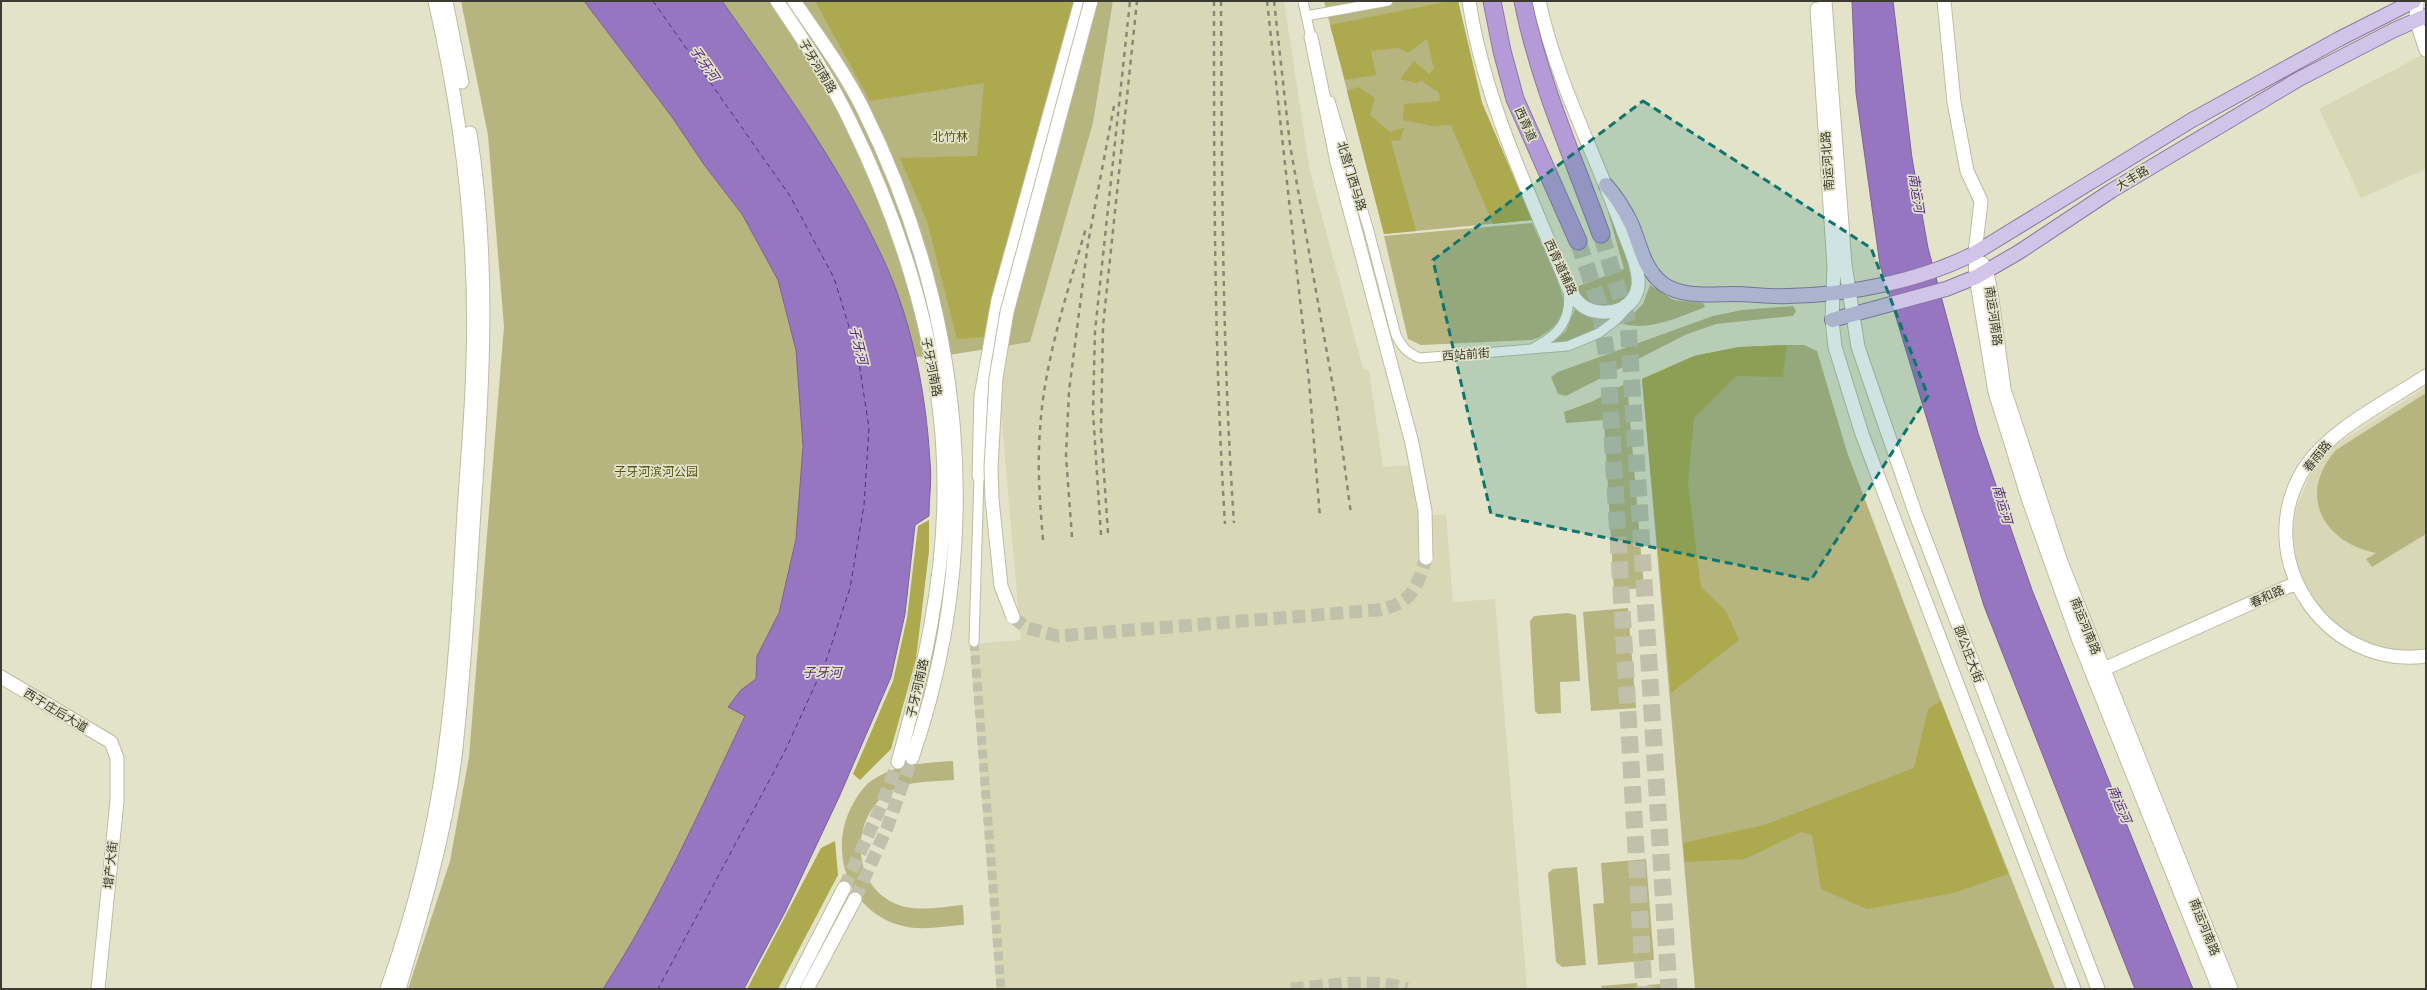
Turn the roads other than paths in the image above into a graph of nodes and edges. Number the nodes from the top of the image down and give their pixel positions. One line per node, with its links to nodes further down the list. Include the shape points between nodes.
1 (435, 1): 54 (street, via 455,90 465,160 473,294 473,359 457,632 445,750 424,865)
2 (446, 1): 55 (street, via 474,161 480,225 483,360 480,433 454,758 427,894)
3 (777, 1): 50 (street, 子牙河南路, via 815,59 850,120 876,177 908,270 934,370 944,461 942,542 925,654)
4 (794, 1): 49 (street, 子牙河南路, via 862,108 900,191 931,290 946,367 957,454 956,554 933,692)
5 (1081, 1): 40 (street, via 998,300 981,396)
6 (1091, 1): 43 (street, bridge, via 1007,312 996,378 991,452 992,499 1002,586)
7 (1303, 1): 19 (street, 北营门西马路)
8 (1388, 1): 19 (street)
9 (1469, 1): 31 (street, 西青道辅路, via 1480,57 1505,138)
10 (1492, 1): 28 (highway, 西青道, via 1516,98)
11 (1523, 1): 27 (highway, via 1530,37 1546,90)
12 (1539, 1): 23 (street)
13 (1546, 1): 23 (street)
14 (1816, 1): 33 (street, 南运河北路, via 1834,266)
15 (1825, 1): 32 (street, 南运河北路)
16 (1944, 1): 29 (street, via 1954,102 1967,171 1981,201)
17 (2416, 1): 18 (main road, 大丰路); 20 (street)
18 (2399, 4): 20 (street); 24 (main road, 大丰路)
19 (1306, 16): 21 (street, 北营门西马路)
20 (2421, 18): 22 (street); 25 (main road, 大丰路, via 2306,75)
21 (1311, 37): 37 (street, 北营门西马路, via 1369,231 1396,335); 41 (street, bridge, via 1337,162 1412,443 1425,511)
22 (2426, 50)
23 (1558, 61): 26 (street, via 1579,122)
24 (2192, 120): 25 (main road); 29 (main road, 大丰路)
25 (2201, 136): 30 (main road, 大丰路)
26 (1606, 185): 33 (main road, via 1617,198 1630,223 1644,259 1663,284 1693,294 1788,296); 34 (street, via 1636,268 1638,287)
27 (1601, 234)
28 (1578, 241)
29 (1975, 253): 30 (street, 南运河南路); 32 (main road, 大丰路, via 1941,269)
30 (1982, 275): 35 (main road, 大丰路, via 1946,289); 46 (street, 南运河南路, via 2004,389)
31 (1567, 285): 34 (street, 西青道辅路, via 1578,302 1592,310 1612,312); 38 (street, via 1569,302 1564,323 1550,339)
32 (1848, 291): 33 (main road, 大丰路); 35 (street, 南运河北路)
33 (1832, 292): 36 (street, 南运河北路)
34 (1629, 305): 38 (street, 西站前街, via 1616,320 1591,338 1568,346)
35 (1852, 316): 36 (main road, 大丰路); 59 (street, 邵公庄大街, via 1858,347 1872,391 1916,516)
36 (1832, 320): 58 (street, 邵公庄大街, via 1835,347 1862,434)
37 (1405, 350): 38 (street, 西站前街, via 1420,358)
38 (1530, 350)
39 (2426, 376): 42 (street, 春雨路, via 2333,436 2306,467 2297,484 2287,525 2288,547)
40 (979, 476): 44 (street)
41 (1426, 558)
42 (2296, 583): 45 (street, 春和路, via 2312,611 2329,629 2350,641 2370,651 2397,657); 46 (street, 春和路)
43 (1013, 617)
44 (974, 642)
45 (2426, 656)
46 (2098, 672): 60 (street, 南运河南路); 61 (street, 南运河南路)
47 (1, 677): 48 (street, 西于庄后大道)
48 (110, 742): 53 (street, 增产大街, via 117,758 117,801)
49 (912, 758)
50 (898, 762)
51 (844, 888): 56 (street)
52 (855, 899): 57 (street)
53 (98, 989)
54 (387, 989)
55 (399, 989)
56 (792, 989)
57 (807, 989)
58 (2074, 989)
59 (2098, 989)
60 (2219, 989)
61 (2231, 989)

